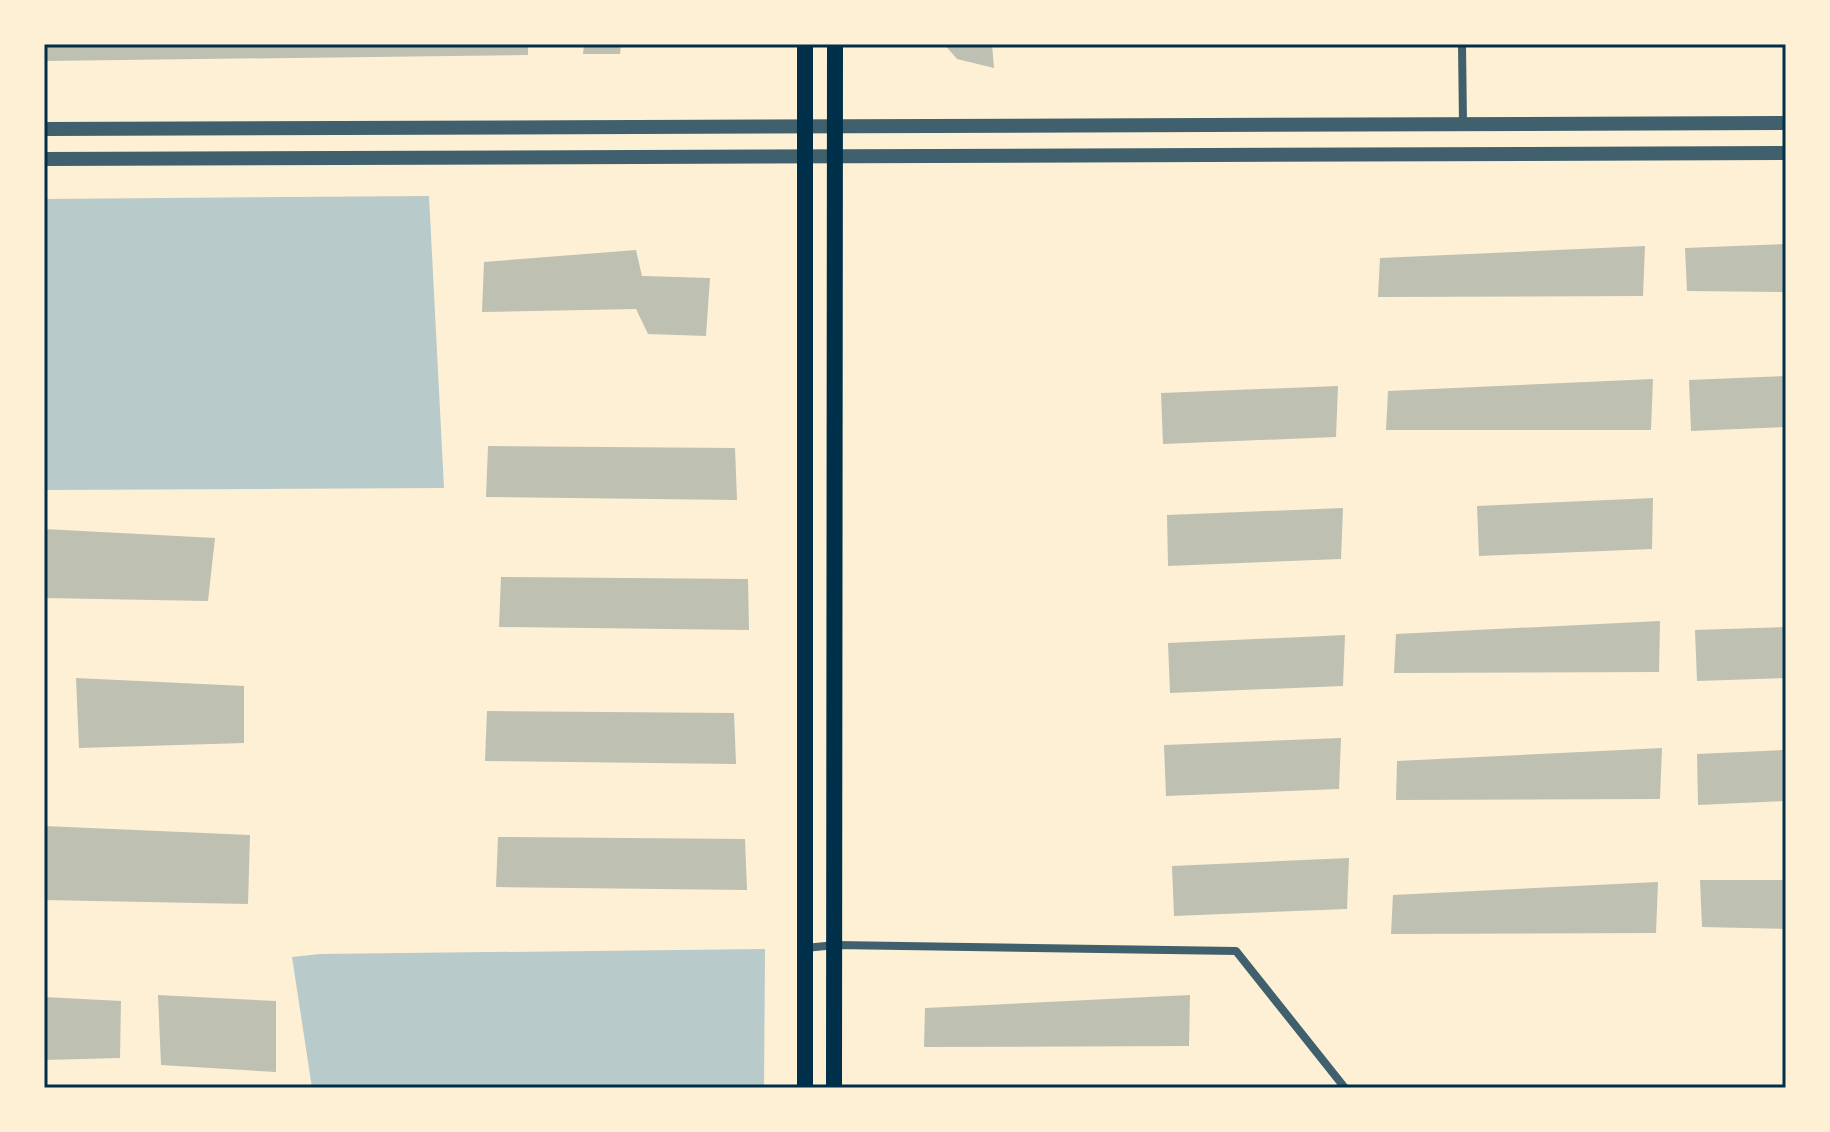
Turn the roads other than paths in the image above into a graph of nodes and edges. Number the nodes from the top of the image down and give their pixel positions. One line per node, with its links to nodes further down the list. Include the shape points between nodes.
1 (805, 44): 6 (main road)
2 (835, 44): 7 (main road)
3 (1462, 44): 5 (street)
4 (1786, 123): 5 (street)
5 (1463, 124): 7 (street)
6 (805, 127): 7 (street); 8 (street); 10 (main road)
7 (836, 127): 11 (main road)
8 (44, 129)
9 (1786, 153): 11 (street)
10 (805, 157): 11 (street); 12 (street); 14 (main road)
11 (836, 157): 13 (main road)
12 (44, 159)
13 (836, 945): 14 (street); 16 (main road); 17 (street, via 1236,951)
14 (805, 948): 15 (main road)
15 (805, 1088)
16 (834, 1088)
17 (1345, 1088)

